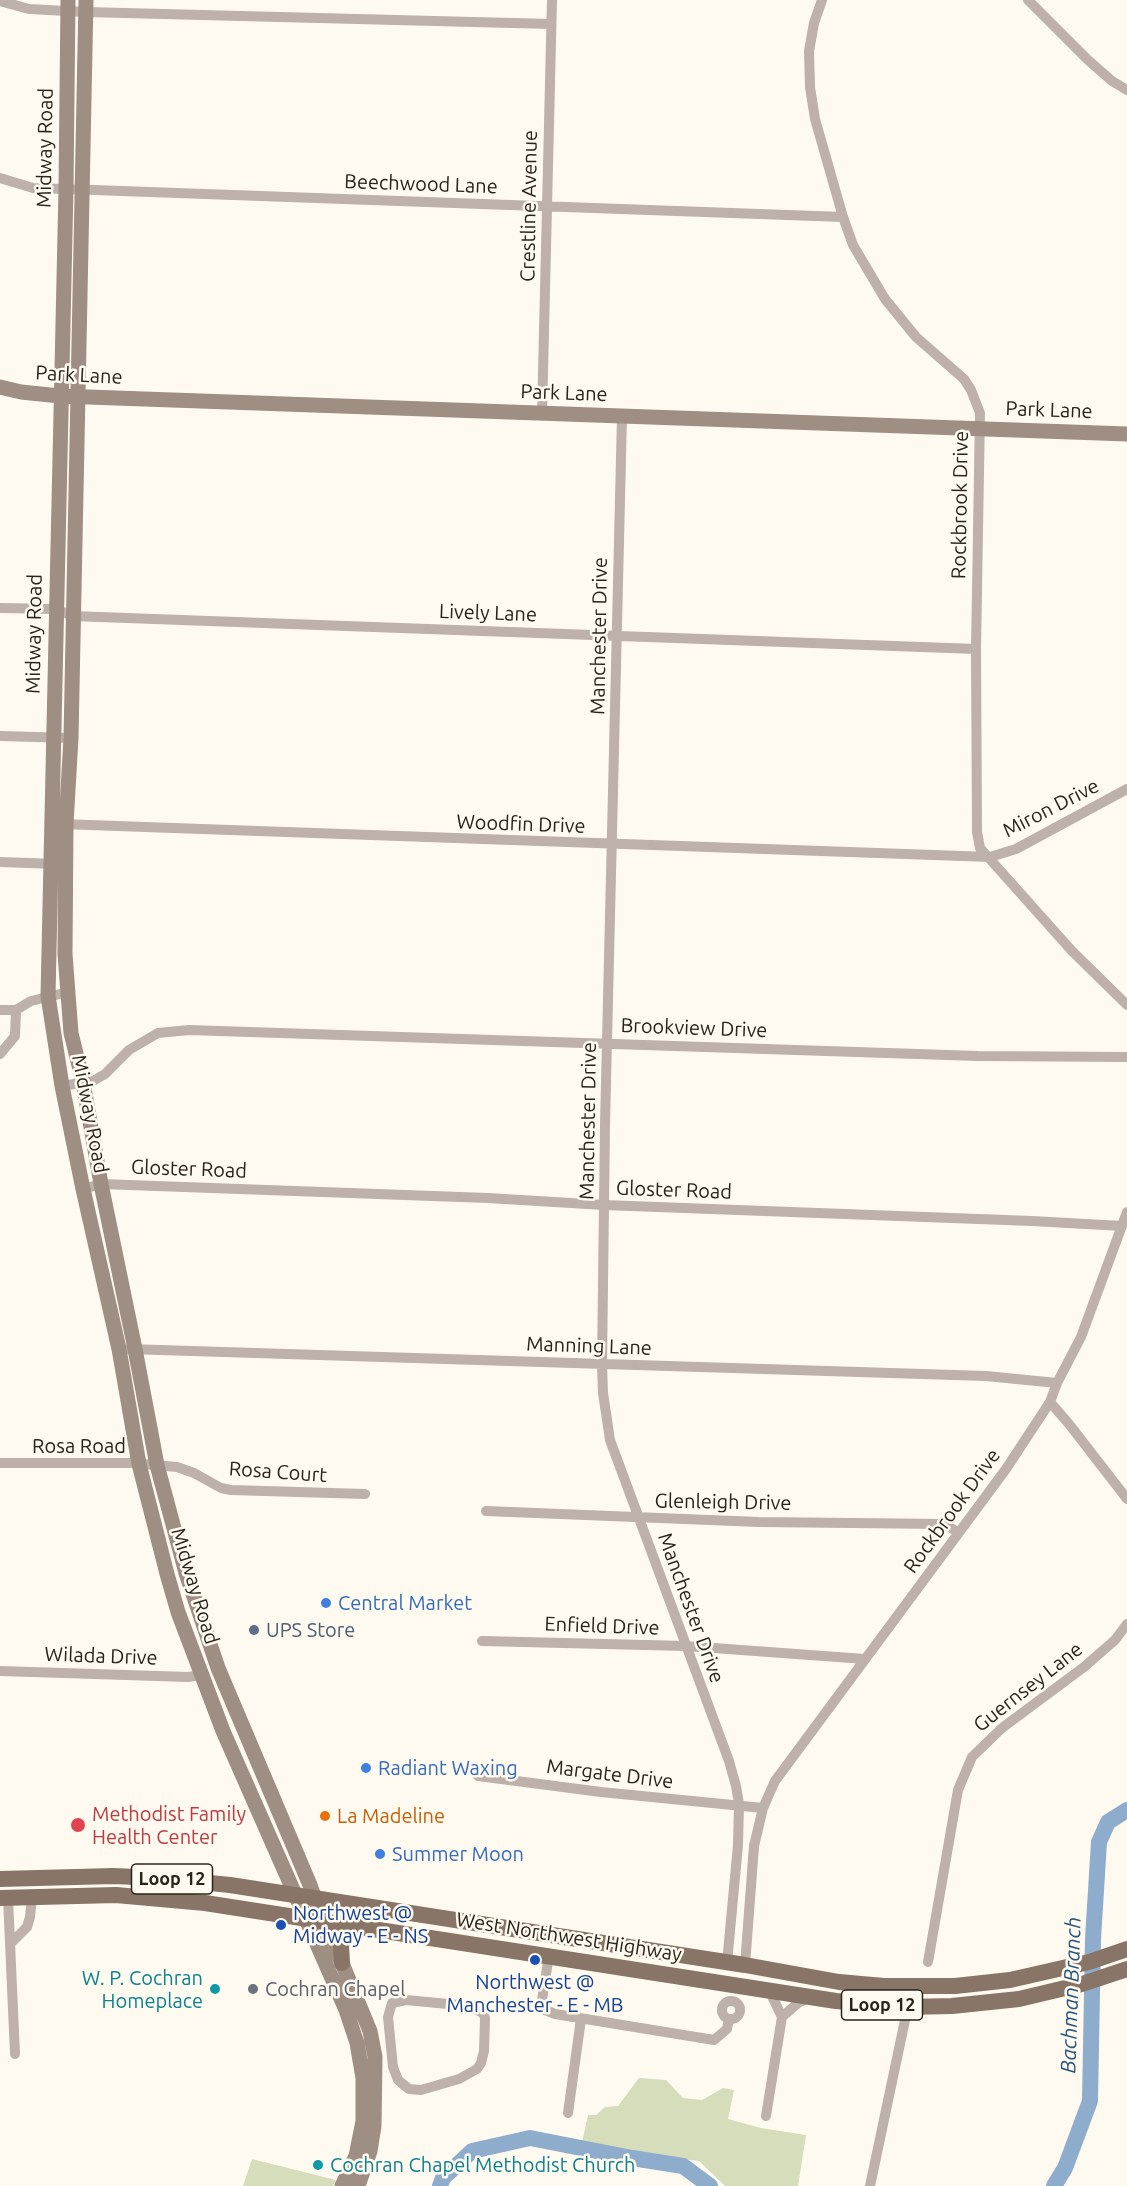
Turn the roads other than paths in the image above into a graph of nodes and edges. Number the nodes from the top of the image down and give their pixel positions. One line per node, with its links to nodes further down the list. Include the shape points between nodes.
1 (552, 0): 7 (street, Crestline Avenue)
2 (822, 0): 13 (street, Rockbrook Drive, via 809,51 810,87 815,120)
3 (1028, 0): 8 (street, via 1088,60)
4 (0, 1): 5 (street, via 29,9)
5 (68, 5): 6 (street); 10 (main road, Midway Road)
6 (86, 6): 7 (street); 11 (main road, Midway Road)
7 (551, 24): 12 (street, Crestline Avenue)
8 (1127, 90)
9 (0, 178): 10 (street, Beechwood Lane, via 33,188)
10 (66, 189): 11 (street, Beechwood Lane); 15 (main road, Midway Road)
11 (82, 190): 12 (street, Beechwood Lane); 16 (main road, Midway Road)
12 (547, 206): 13 (street, Beechwood Lane); 17 (street, Crestline Avenue)
13 (843, 217): 19 (street, Rockbrook Drive, via 853,245 885,299 916,337 956,370 972,390 980,413)
14 (0, 387): 15 (main road, Park Lane)
15 (60, 396): 16 (main road, Park Lane); 22 (main road, Midway Road)
16 (78, 396): 17 (main road, Park Lane); 23 (main road, Midway Road)
17 (542, 414): 18 (main road, Park Lane)
18 (622, 416): 19 (main road, Park Lane); 24 (street, Manchester Drive)
19 (980, 429): 20 (main road, Park Lane); 25 (street, Rockbrook Drive)
20 (1127, 434)
21 (0, 608): 22 (street, Lively Lane)
22 (56, 609): 23 (street, Lively Lane); 27 (main road, Midway Road)
23 (72, 616): 24 (street, Lively Lane); 28 (main road, Midway Road)
24 (618, 636): 25 (street, Lively Lane); 31 (street, Manchester Drive)
25 (976, 649): 32 (street, Rockbrook Drive, via 978,840)
26 (0, 736): 27 (street)
27 (53, 737): 28 (street); 30 (main road, Midway Road)
28 (71, 738): 30 (main road, Midway Road)
29 (1127, 789): 32 (street, Miron Drive, via 1016,849)
30 (59, 824): 31 (street, Woodfin Drive); 34 (main road, Midway Road)
31 (612, 845): 32 (street, Woodfin Drive); 40 (street, Manchester Drive)
32 (990, 858): 37 (street, Rockbrook Drive, via 1072,951)
33 (0, 862): 34 (street)
34 (59, 864): 35 (main road, Midway Road); 36 (main road, Midway Road)
35 (68, 992): 36 (street); 43 (main road, Midway Road, via 71,1033)
36 (48, 996): 39 (street); 44 (main road, Midway Road)
37 (1127, 1005)
38 (0, 1010): 39 (street)
39 (16, 1011): 41 (street, via 15,1036)
40 (607, 1042): 42 (street, Brookview Drive, via 978,1056); 43 (street, Brookview Drive, via 172,1030 140,1042 105,1074); 47 (street, Manchester Drive)
41 (0, 1054)
42 (1127, 1057)
43 (82, 1082): 44 (street, Brookview Drive); 45 (main road, Midway Road)
44 (62, 1086): 46 (main road, Midway Road)
45 (101, 1184): 46 (street, Gloster Road); 47 (street, Gloster Road); 51 (main road, Midway Road)
46 (83, 1189): 50 (main road, Midway Road)
47 (604, 1205): 49 (street, Gloster Road); 52 (street, Manchester Drive)
48 (1127, 1212): 49 (street, Rockbrook Drive)
49 (1122, 1226): 53 (street, Rockbrook Drive, via 1081,1337)
50 (119, 1349): 51 (street, Manning Lane); 56 (main road, Midway Road)
51 (135, 1349): 52 (street, Manning Lane); 57 (main road, Midway Road)
52 (602, 1365): 53 (street, Manning Lane, via 986,1376); 61 (street, Manchester Drive, via 610,1440)
53 (1057, 1383): 54 (street, Rockbrook Drive)
54 (1050, 1402): 59 (street); 62 (street, Rockbrook Drive)
55 (0, 1463): 56 (street, Rosa Road)
56 (140, 1464): 57 (street, Rosa Road); 69 (main road, Midway Road, via 167,1574)
57 (157, 1465): 58 (street, Rosa Court, via 185,1469 231,1490); 67 (main road, Midway Road, via 186,1573)
58 (364, 1494)
59 (1127, 1499)
60 (486, 1511): 61 (street, Glenleigh Drive)
61 (638, 1518): 62 (street, Glenleigh Drive, via 944,1524); 65 (street, Manchester Drive)
62 (958, 1532): 66 (street, Rockbrook Drive)
63 (1127, 1624): 88 (street, Guernsey Lane, via 1084,1667 1002,1728 972,1757 958,1790)
64 (482, 1641): 65 (street, Enfield Drive)
65 (686, 1646): 66 (street, Enfield Drive); 73 (street, Manchester Drive, via 729,1761)
66 (865, 1659): 74 (street, Rockbrook Drive, via 775,1781)
67 (218, 1668): 69 (main road); 70 (main road, Midway Road)
68 (0, 1671): 69 (street, Wilada Drive)
69 (201, 1675): 71 (main road, Midway Road)
70 (257, 1762): 71 (main road); 81 (main road, Midway Road)
71 (240, 1769): 78 (main road, Midway Road)
72 (478, 1776): 73 (street, Margate Drive)
73 (739, 1804): 74 (street); 90 (street)
74 (763, 1808): 91 (street, Rockbrook Drive, via 754,1846)
75 (113, 1876): 76 (main road, West Northwest Highway / Loop 12); 77 (main road, via 108,1885); 78 (main road, West Northwest Highway / Loop 12, via 201,1882)
76 (4, 1879): 80 (main road)
77 (55, 1896): 79 (main road, West Northwest Highway / Loop 12); 82 (main road, West Northwest Highway / Loop 12, via 159,1897)
78 (297, 1896): 81 (main road, West Northwest Highway / Loop 12); 82 (main road, Midway Road)
79 (32, 1897): 80 (main road, West Northwest Highway / Loop 12); 85 (street, via 27,1927)
80 (4, 1898): 85 (street)
81 (315, 1899): 83 (main road, Midway Road); 90 (main road, West Northwest Highway / Loop 12)
82 (306, 1917): 83 (main road, West Northwest Highway / Loop 12); 102 (main road, Midway Road)
83 (323, 1920): 84 (main road, West Northwest Highway / Loop 12); 89 (main road, Midway Road)
84 (364, 1926): 87 (main road, West Northwest Highway / Loop 12); 89 (main road, via 344,1938)
85 (11, 1943): 101 (street)
86 (1127, 1949): 93 (main road, West Northwest Highway / Loop 12, via 1048,1973 976,1985)
87 (549, 1956): 95 (main road, West Northwest Highway / Loop 12); 99 (street, via 542,2000 545,2010)
88 (928, 1962)
89 (342, 1963): 102 (main road, Midway Road, via 367,2021)
90 (727, 1963): 91 (main road, West Northwest Highway / Loop 12); 95 (main road)
91 (746, 1965): 93 (main road, West Northwest Highway / Loop 12, via 839,1982); 95 (main road)
92 (1119, 1972): 97 (main road, West Northwest Highway / Loop 12, via 1031,1996 977,2005)
93 (912, 1987): 97 (street)
94 (769, 1990): 95 (main road, West Northwest Highway / Loop 12); 96 (main road, West Northwest Highway / Loop 12); 98 (street)
95 (732, 1993): 99 (street, via 722,2010 729,2019 727,2029 714,2040)
96 (810, 1997): 97 (main road, West Northwest Highway / Loop 12); 98 (street)
97 (908, 2007): 108 (street)
98 (782, 2017): 105 (street)
99 (581, 2019): 104 (street)
100 (391, 2049): 102 (street, via 380,2050); 103 (street); 103 (street, via 389,2009 398,2001 469,2006 479,2009 485,2018 481,2063 470,2074 415,2090 398,2080)
101 (15, 2054)
102 (368, 2058): 103 (street, via 382,2064); 106 (main road, Midway Road, via 362,2133); 107 (main road, Midway Road, via 374,2126)
103 (393, 2063)
104 (568, 2113)
105 (766, 2116)
106 (342, 2186)
107 (358, 2186)
108 (870, 2186)

